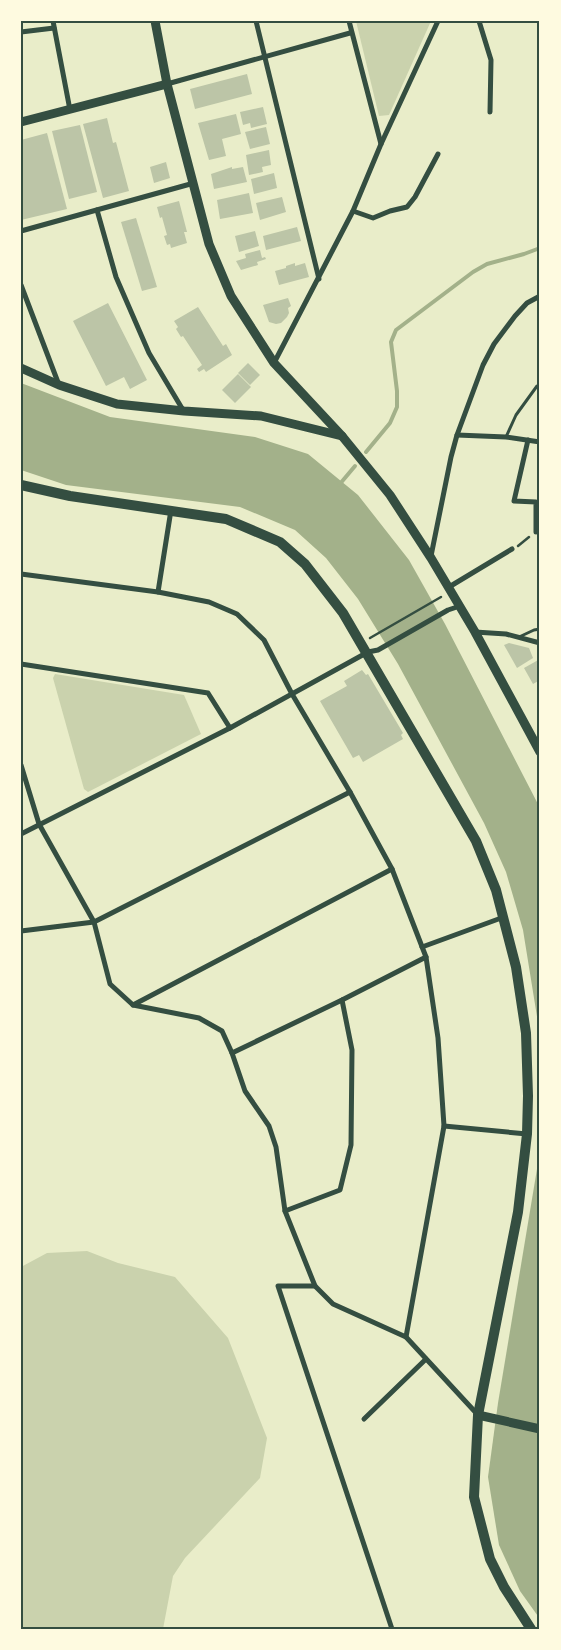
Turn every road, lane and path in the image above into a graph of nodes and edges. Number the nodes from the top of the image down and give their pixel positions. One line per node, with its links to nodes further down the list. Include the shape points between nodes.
1 (53, 21): 7 (street)
2 (155, 21): 11 (street)
3 (256, 21): 10 (street)
4 (349, 21): 9 (street)
5 (438, 21): 15 (street)
6 (479, 21): 13 (street, via 491,60)
7 (54, 28): 8 (street); 12 (street)
8 (21, 32)
9 (350, 33): 10 (street); 15 (street)
10 (264, 56): 11 (street); 21 (street)
11 (167, 84): 12 (street); 17 (street)
12 (70, 110): 14 (street)
13 (490, 112)
14 (21, 122)
15 (381, 144): 19 (street)
16 (438, 154): 19 (street, via 407,207 374,218)
17 (194, 183): 18 (street); 24 (street, via 210,244 231,296)
18 (97, 210): 20 (street); 28 (street, via 116,277 149,352)
19 (353, 211): 21 (street)
20 (21, 231)
21 (319, 279): 24 (street)
22 (21, 285): 26 (street)
23 (540, 296): 29 (street, via 527,302 494,344)
24 (274, 363): 30 (street)
25 (21, 368): 26 (street)
26 (59, 385): 28 (street, via 117,404)
27 (537, 386): 31 (lane, via 516,415)
28 (184, 412): 30 (street, via 261,416)
29 (457, 435): 31 (street); 38 (street)
30 (342, 436): 38 (street, via 390,495)
31 (506, 437): 32 (street)
32 (528, 440): 33 (street); 36 (street, via 514,501 536,502)
33 (540, 442)
34 (21, 485): 35 (main road, via 70,496)
35 (171, 510): 41 (street); 47 (main road, via 226,519 280,542 305,564)
36 (536, 532): 37 (path)
37 (512, 549): 40 (street)
38 (431, 558): 40 (street)
39 (21, 574): 41 (street)
40 (450, 589): 42 (street); 47 (path)
41 (158, 592): 49 (street, via 208,602 237,614 264,640)
42 (460, 606): 44 (street); 47 (street)
43 (540, 629): 45 (lane)
44 (475, 632): 45 (street); 51 (street)
45 (518, 637): 46 (street)
46 (540, 644)
47 (369, 648): 49 (street); 57 (main road, via 476,841)
48 (21, 664): 50 (street, via 208,692)
49 (292, 694): 50 (street); 53 (street)
50 (230, 728): 54 (street)
51 (540, 752)
52 (21, 765): 54 (street)
53 (350, 792): 56 (street); 58 (street)
54 (39, 824): 55 (street); 58 (street)
55 (21, 834)
56 (392, 868): 60 (street); 63 (street)
57 (504, 917): 60 (street); 66 (main road, via 526,1033)
58 (94, 922): 59 (street); 63 (street, via 110,984)
59 (21, 931)
60 (422, 947): 61 (street)
61 (426, 957): 62 (street); 65 (street, via 438,1038)
62 (342, 1000): 64 (street); 67 (street, via 352,1050 350,1145 340,1190)
63 (132, 1005): 64 (street, via 199,1018 222,1032)
64 (232, 1053): 67 (street, via 246,1091 269,1126 276,1147)
65 (444, 1126): 66 (street); 69 (street)
66 (527, 1134): 71 (main road, via 518,1212)
67 (285, 1211): 68 (street)
68 (315, 1286): 69 (street, via 333,1304); 74 (street, via 278,1286)
69 (406, 1337): 70 (street)
70 (426, 1359): 71 (street); 72 (street)
71 (482, 1417): 73 (street); 75 (main road, via 474,1496 490,1558)
72 (364, 1419)
73 (540, 1429)
74 (392, 1629)
75 (531, 1629)

